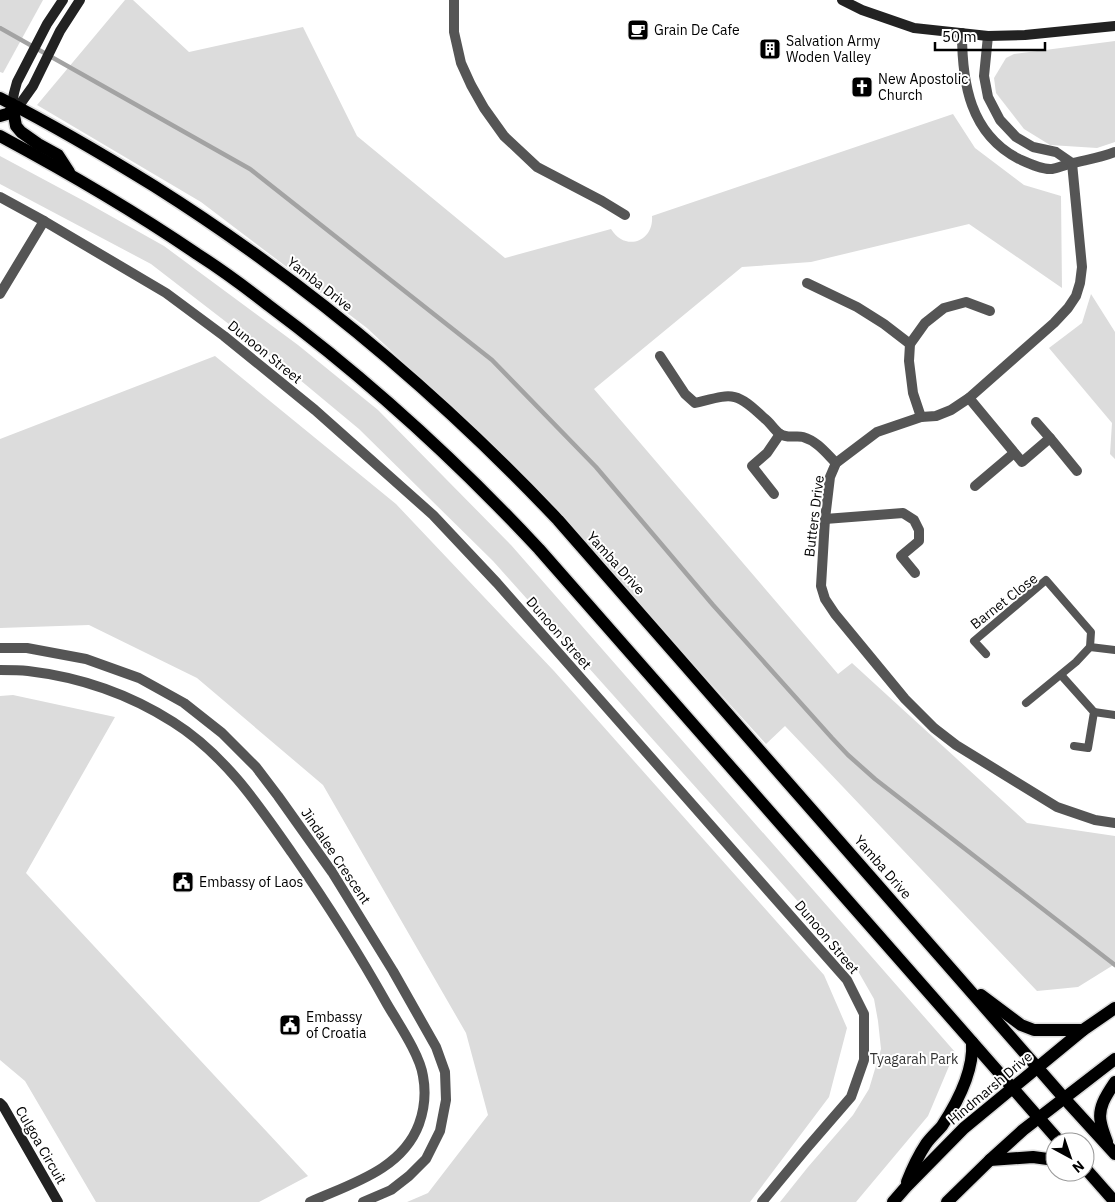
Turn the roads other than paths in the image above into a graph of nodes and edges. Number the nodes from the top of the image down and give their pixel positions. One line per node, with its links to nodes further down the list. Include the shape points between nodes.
1 (64, 0): 9 (street, via 47,24 17,82)
2 (80, 0): 9 (street, via 32,86)
3 (454, 0): 16 (street, via 454,32 460,62 470,85 504,136 537,167)
4 (842, 0): 6 (street, via 914,28)
5 (1115, 26): 7 (street)
6 (962, 33): 7 (street); 13 (street, via 962,59 970,101 987,132 1001,147 1030,165 1051,169)
7 (988, 36): 13 (street, via 984,76 988,97 1000,120 1016,136 1034,146 1056,152)
8 (0, 98): 9 (main road, Yamba Drive)
9 (14, 107): 10 (main road); 14 (main road, via 16,126 58,155); 46 (main road, Yamba Drive, via 105,156 246,247 300,286 424,388 558,520)
10 (0, 116)
11 (0, 136): 14 (main road)
12 (1115, 152): 13 (street)
13 (1072, 163): 23 (street, Butters Drive, via 1082,267 1076,296 1054,323)
14 (70, 175): 49 (main road, via 199,255 298,327 353,371 470,477 539,549)
15 (0, 197): 17 (street, Dunoon Street)
16 (625, 215)
17 (44, 221): 19 (street); 66 (street, Dunoon Street, via 166,293 224,336 315,410 433,515 497,583 847,980 864,1014 864,1060 851,1097)
18 (807, 283): 21 (street, via 857,308)
19 (0, 294)
20 (990, 311): 21 (street, via 966,302 944,308 925,323)
21 (910, 344): 24 (street, via 908,361)
22 (660, 356): 26 (street, via 695,403 731,396 745,400)
23 (969, 398): 24 (street, Butters Drive, via 936,416); 28 (street)
24 (921, 417): 29 (street, Butters Drive, via 876,432)
25 (1036, 422): 27 (street)
26 (780, 434): 29 (street, via 802,437 817,444); 32 (street, via 767,453 752,466)
27 (1050, 438): 28 (street, via 1022,462); 30 (street)
28 (1014, 453): 31 (street)
29 (836, 463): 33 (street, Butters Drive, via 830,477)
30 (1077, 471)
31 (975, 486)
32 (774, 494)
33 (825, 518): 34 (street, via 903,513 914,520 920,530 920,541 902,556); 45 (street, Butters Drive, via 821,586 825,599 905,699 956,745 1057,807)
34 (915, 573)
35 (1090, 647): 37 (lane); 38 (lane, Barnet Close, via 1092,632 1046,580 974,640); 40 (lane)
36 (0, 648): 65 (street, Jindalee Crescent, via 27,648 86,659 139,678 184,703 222,732 256,767 332,872 408,996 436,1047 445,1072 446,1100 440,1131 426,1159 391,1190)
37 (1115, 650)
38 (986, 654)
39 (0, 670): 64 (street, via 28,671 77,680 127,697 173,722 207,747 260,808 338,920 375,982 417,1058 423,1076 424,1102 418,1124 408,1145 394,1160 377,1172)
40 (1060, 675): 41 (lane); 42 (lane)
41 (1026, 703)
42 (1094, 712): 43 (lane); 44 (lane, via 1088,748)
43 (1115, 715)
44 (1074, 746)
45 (1115, 823)
46 (962, 982): 48 (main road, via 1021,1025 1034,1030); 51 (main road, Yamba Drive)
47 (1115, 1008): 48 (main road, Hindmarsh Drive)
48 (1083, 1030): 51 (main road, Hindmarsh Drive)
49 (972, 1042): 53 (main road); 62 (main road, via 970,1068 963,1086 951,1111 915,1163)
50 (1115, 1058): 54 (main road)
51 (1038, 1067): 53 (main road, Hindmarsh Drive); 54 (main road, Yamba Drive)
52 (1115, 1082): 58 (main road, via 1100,1112 1100,1122)
53 (1012, 1088): 56 (main road); 62 (main road, Hindmarsh Drive, via 964,1128)
54 (1064, 1098): 56 (main road); 58 (main road, Yamba Drive)
55 (0, 1103): 63 (street, Culgoa Circuit)
56 (1038, 1117): 57 (main road); 60 (main road)
57 (1051, 1132)
58 (1112, 1150)
59 (1045, 1159): 60 (main road)
60 (990, 1160): 68 (main road)
61 (1097, 1180): 69 (main road)
62 (906, 1187): 67 (main road, Hindmarsh Drive)
63 (58, 1202)
64 (310, 1202)
65 (363, 1202)
66 (762, 1202)
67 (893, 1202)
68 (947, 1202)
69 (1115, 1202)

